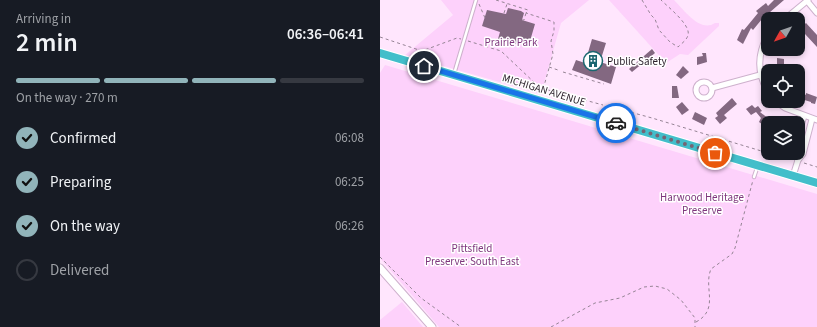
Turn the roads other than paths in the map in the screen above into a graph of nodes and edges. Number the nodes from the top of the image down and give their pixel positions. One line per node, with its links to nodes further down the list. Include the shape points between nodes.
1 (476, 0): 7 (lane)
2 (807, 0): 3 (street); 4 (street)
3 (793, 12)
4 (817, 12)
5 (380, 53): 7 (highway, MICHIGAN AVENUE)
6 (761, 53): 8 (street)
7 (454, 75): 16 (highway, MICHIGAN AVENUE)
8 (760, 75): 9 (street)
9 (712, 88)
10 (785, 108): 11 (street)
11 (804, 116)
12 (805, 116): 13 (street)
13 (815, 120): 14 (street)
14 (805, 148)
15 (798, 160): 17 (street)
16 (757, 166): 17 (highway, MICHIGAN AVENUE); 18 (lane)
17 (793, 176): 19 (highway, MICHIGAN AVENUE)
18 (754, 177)
19 (817, 183)
20 (380, 268): 21 (main road)
21 (432, 327)

